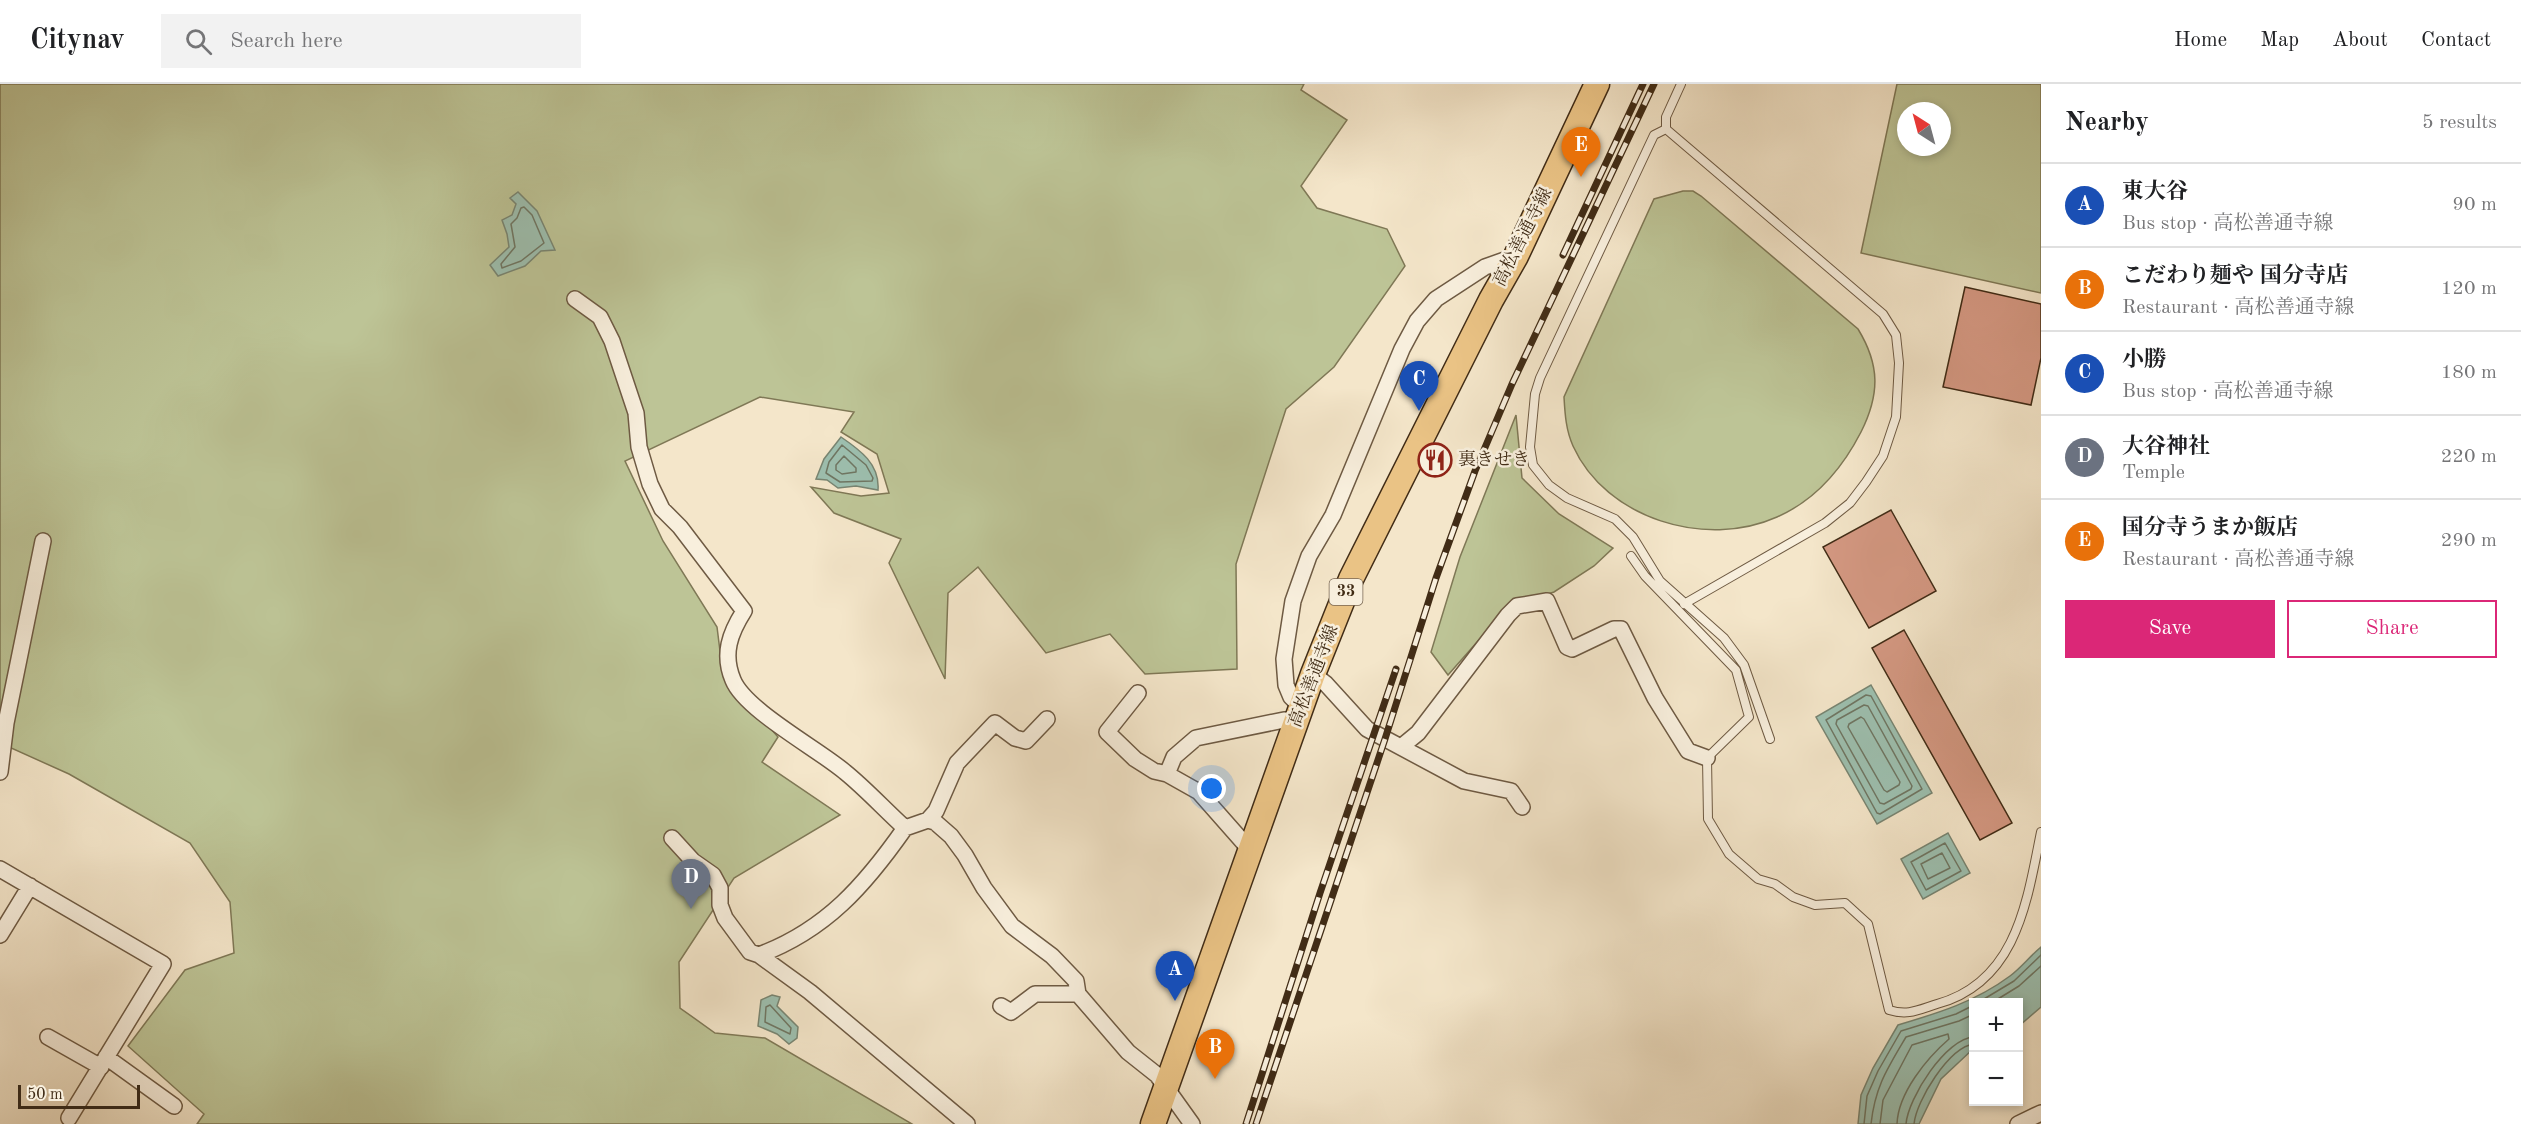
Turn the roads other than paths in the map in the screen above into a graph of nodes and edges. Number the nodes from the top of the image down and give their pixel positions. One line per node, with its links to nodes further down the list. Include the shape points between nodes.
1 (1597, 84): 4 (main road, 高松善通寺線 / 33)
2 (1681, 84): 3 (lane, via 1665,117)
3 (1666, 129): 8 (lane, via 1654,135 1540,378 1530,447 1533,465 1549,484 1567,498 1615,519 1633,537 1660,581); 8 (lane, via 1883,314 1896,335 1899,363 1896,417 1883,456 1850,502 1825,523)
4 (1516, 255): 11 (main road, 高松善通寺線 / 33, via 1351,579); 13 (street, via 1485,267 1436,299 1417,321 1402,349 1333,515 1309,556 1293,601 1284,659 1286,685)
5 (575, 299): 22 (street, via 600,317 612,341 636,413 639,447 650,484 662,509 744,611 731,632 727,653 733,681 752,703 845,772)
6 (43, 541): 18 (street, via 6,723)
7 (1631, 556): 10 (lane)
8 (1684, 604): 9 (lane)
9 (1724, 638): 10 (lane); 15 (lane, via 1743,665)
10 (1715, 650): 17 (lane, via 1736,670 1749,717)
11 (1313, 674): 13 (main road, 高松善通寺線 / 33); 16 (street, via 1367,729)
12 (1138, 693): 19 (street, via 1107,732 1135,759)
13 (1298, 714): 19 (street, via 1196,738 1174,757); 25 (main road, 高松善通寺線 / 33)
14 (1047, 719): 21 (street, via 1026,741 995,723 957,763 936,811)
15 (1770, 739)
16 (1401, 747): 17 (street, via 1418,733 1508,615 1517,606 1547,601 1567,647 1572,649 1621,629 1655,698 1688,751); 20 (street, via 1464,781 1511,791)
17 (1707, 758): 23 (lane, via 1708,819 1729,854 1758,879 1775,884 1793,897 1815,905 1845,903 1868,924 1889,1010 1902,1014 1942,1003 1980,984 1989,973 2013,938 2025,910)
18 (0, 772)
19 (1167, 774): 25 (street, via 1199,792)
20 (1522, 807)
21 (928, 820): 22 (street); 30 (street, via 951,836 1012,926 1052,956 1076,981)
22 (905, 828): 29 (street, via 846,902 784,946)
23 (2041, 832)
24 (672, 838): 29 (street, via 693,861 713,875 720,888 724,918 750,952)
25 (1251, 851): 34 (main road, 高松善通寺線 / 33)
26 (0, 869): 27 (street)
27 (30, 886): 28 (street); 33 (street, via 163,964)
28 (0, 935)
29 (759, 955): 38 (street, via 810,992)
30 (1078, 994): 31 (street, via 1035,994 1011,1012); 34 (street)
31 (1001, 1006)
32 (48, 1037): 33 (street)
33 (104, 1062): 35 (street); 37 (street)
34 (1166, 1090): 39 (main road, 高松善通寺線 / 33); 40 (street)
35 (174, 1106)
36 (2041, 1113): 41 (street)
37 (69, 1118)
38 (967, 1124)
39 (1153, 1124)
40 (1192, 1124)
41 (2018, 1124)

